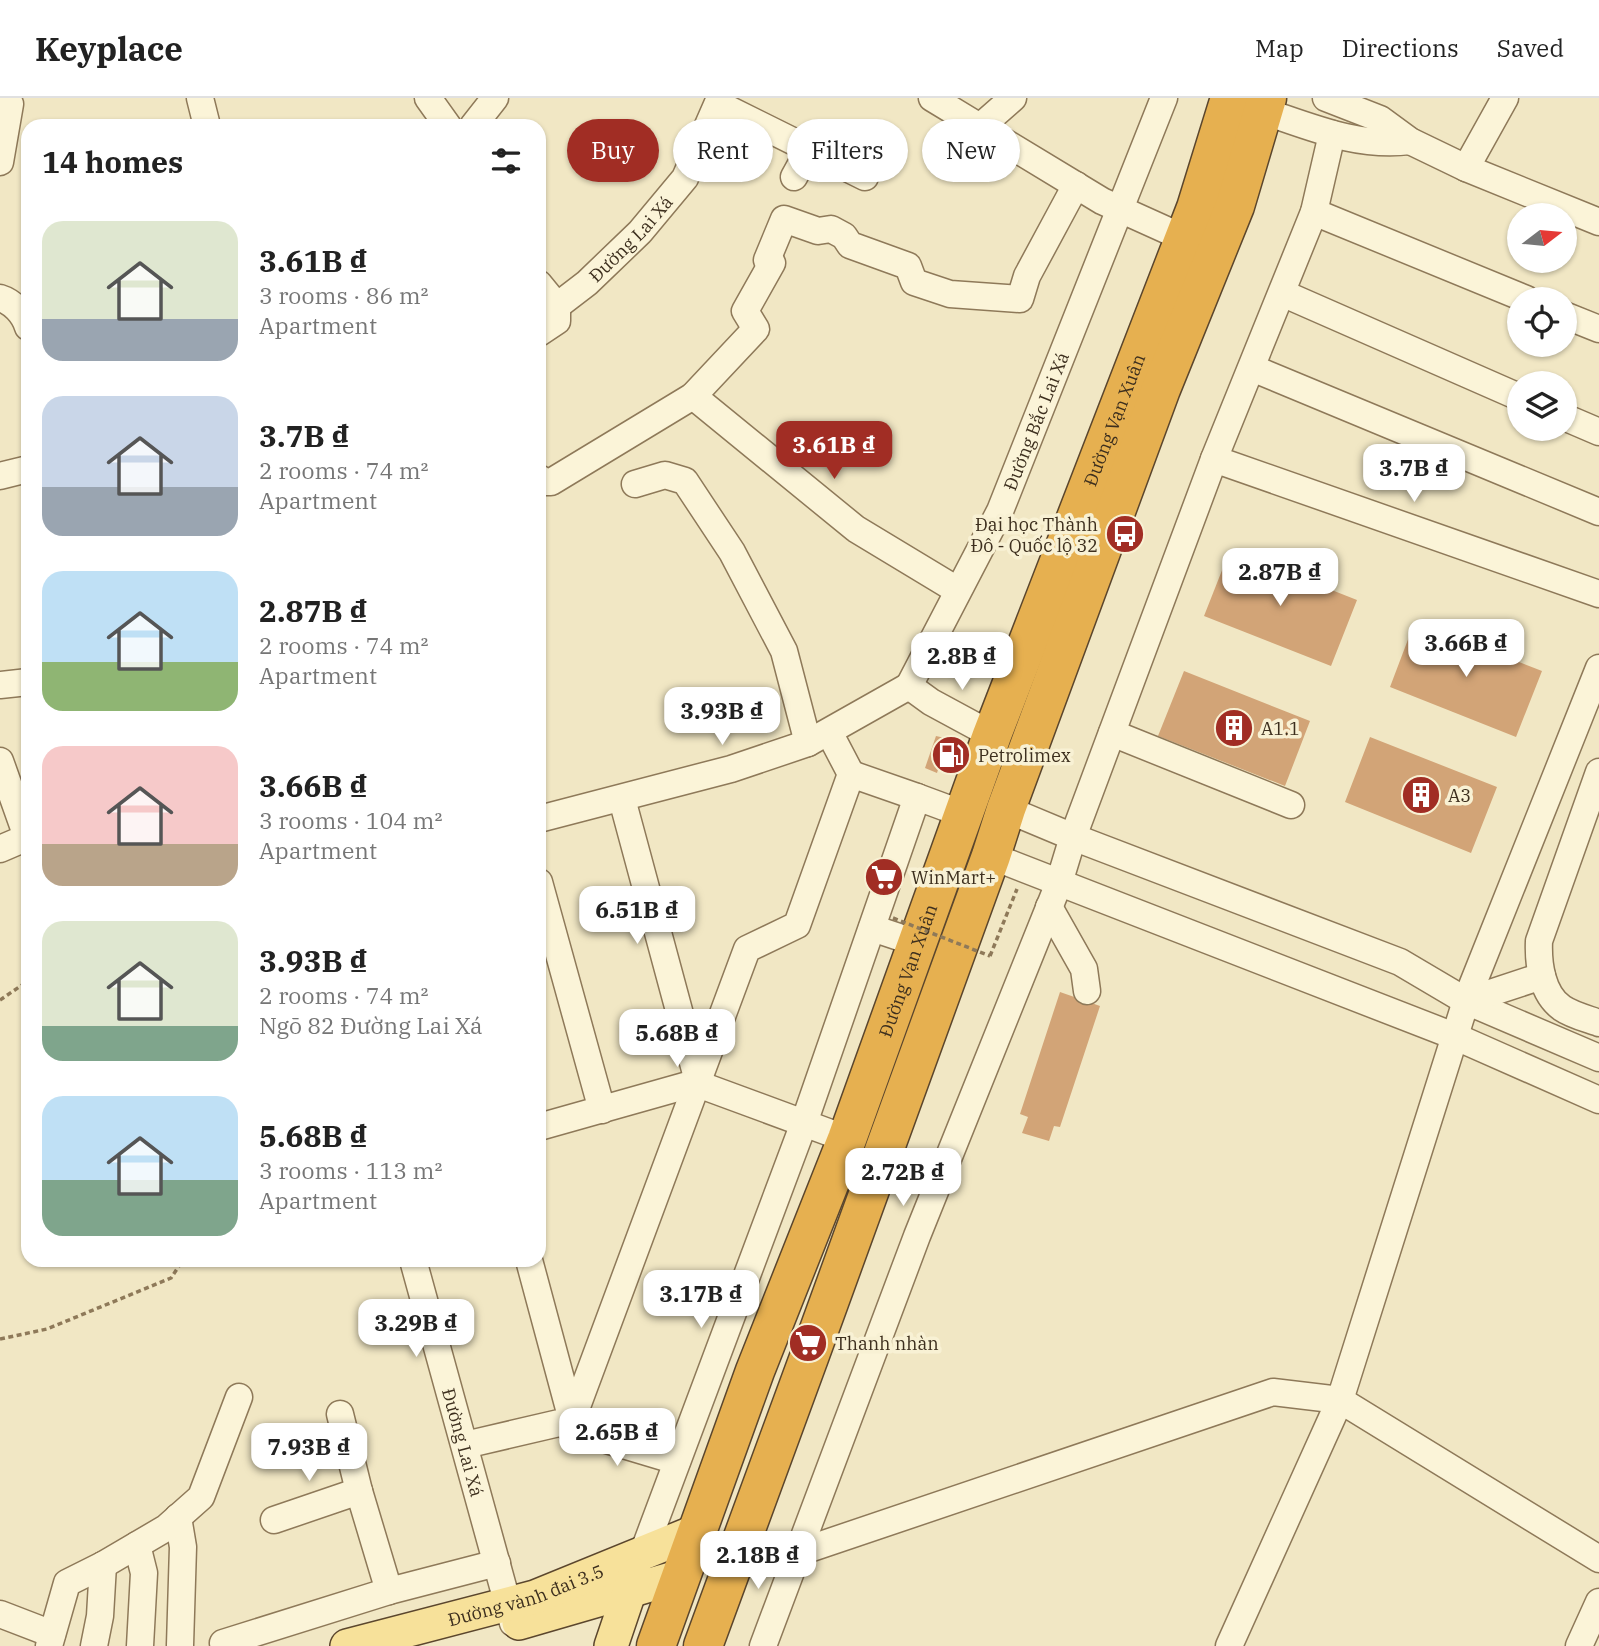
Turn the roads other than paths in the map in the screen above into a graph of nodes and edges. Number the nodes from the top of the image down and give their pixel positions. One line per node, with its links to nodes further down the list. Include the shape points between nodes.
1 (200, 98): 12 (street)
2 (428, 98): 13 (street)
3 (495, 98): 14 (street)
4 (932, 98): 15 (street)
5 (1013, 98): 16 (street)
6 (1164, 98): 24 (street, Đường Bắc Lai Xá)
7 (1326, 98): 19 (street, via 1380,119)
8 (1505, 98): 22 (street)
9 (11, 101): 21 (street)
10 (719, 101): 18 (street); 32 (street, Đường Lai Xá, via 685,178 640,232)
11 (1253, 102): 17 (street); 27 (highway, Đường Vạn Xuân); 63 (highway, Đường Vạn Xuân, via 1235,206 1161,389)
12 (205, 119)
13 (443, 119)
14 (478, 119)
15 (967, 119)
16 (989, 119)
17 (1332, 134): 19 (street, via 1386,145); 25 (street)
18 (787, 136)
19 (1410, 141): 22 (street)
20 (1020, 151): 23 (street)
21 (0, 162)
22 (1466, 168): 26 (street)
23 (1076, 185): 24 (street); 39 (street, via 1027,276 1020,299 950,294 914,282 908,265 850,245 831,229 818,231 783,219 745,311 756,329)
24 (1121, 211): 27 (street); 48 (street, Đường Bắc Lai Xá, via 1000,511)
25 (1314, 212): 28 (street); 30 (street)
26 (1598, 216)
27 (1184, 238): 55 (highway, Đường Vạn Xuân)
28 (1507, 291)
29 (546, 293): 32 (street)
30 (1282, 293): 37 (street); 38 (street)
31 (0, 298): 33 (street)
32 (557, 306): 35 (street, Đường Lai Xá, via 557,321)
33 (21, 314)
34 (1577, 320): 36 (street)
35 (546, 328)
36 (1599, 329)
37 (1252, 368): 42 (street); 47 (street)
38 (1507, 392)
39 (693, 396): 45 (street); 48 (street, via 856,529)
40 (1577, 423): 41 (street)
41 (1599, 432)
42 (1214, 459): 49 (street); 54 (street)
43 (21, 471): 44 (street)
44 (0, 476)
45 (546, 482)
46 (635, 484): 56 (street, via 665,475 685,481 732,552 785,651)
47 (1599, 512)
48 (957, 590): 53 (street, Đường Bắc Lai Xá)
49 (1599, 594)
50 (1599, 668): 77 (street)
51 (21, 683): 52 (street)
52 (0, 685)
53 (909, 685): 55 (street); 56 (street)
54 (1112, 733): 62 (street); 68 (street)
55 (992, 735): 64 (highway, Đường Vạn Xuân)
56 (818, 738): 59 (street); 61 (street, via 731,769)
57 (0, 761): 66 (street)
58 (1599, 772): 67 (street)
59 (851, 774): 60 (street); 81 (street, via 797,925 747,949)
60 (918, 797): 64 (street); 74 (street)
61 (622, 799): 65 (street); 81 (street)
62 (1291, 805)
63 (1006, 809): 68 (street); 71 (highway, Đường Vạn Xuân)
64 (963, 814): 74 (highway, Đường Vạn Xuân)
65 (546, 817)
66 (21, 820)
67 (1590, 829): 75 (street, via 1539,941)
68 (1073, 837): 72 (street); 77 (street, via 1400,962)
69 (21, 840): 70 (street)
70 (0, 849)
71 (991, 856): 72 (street); 90 (highway, Đường Vạn Xuân)
72 (1054, 895): 76 (street, via 1084,969); 79 (street); 103 (street, via 917,1236)
73 (546, 907): 83 (street)
74 (894, 930): 84 (street); 86 (highway, Đường Vạn Xuân)
75 (1542, 976): 77 (street); 78 (street, via 1562,1009)
76 (1087, 991)
77 (1466, 1001): 79 (street); 80 (street)
78 (1599, 1023)
79 (1454, 1036): 82 (street); 92 (street)
80 (1599, 1058)
81 (697, 1082): 83 (street); 84 (street); 94 (street)
82 (1599, 1100)
83 (602, 1110): 85 (street)
84 (804, 1123): 86 (street); 96 (street)
85 (546, 1125)
86 (847, 1139): 89 (highway, Đường Vạn Xuân)
87 (415, 1267): 95 (street, Đường Lai Xá)
88 (530, 1267): 94 (street)
89 (755, 1371): 90 (highway); 100 (highway, Đường Vạn Xuân)
90 (797, 1386): 122 (highway, Đường Vạn Xuân)
91 (239, 1397): 98 (street, via 201,1497)
92 (1340, 1401): 103 (street, via 1273,1392); 104 (street); 124 (street)
93 (340, 1414): 97 (street)
94 (572, 1420): 95 (street); 96 (street, via 570,1429)
95 (465, 1445): 105 (street, Đường Lai Xá)
96 (677, 1461): 102 (street)
97 (359, 1491): 99 (street); 108 (street)
98 (178, 1517): 101 (street); 115 (street, via 183,1547)
99 (274, 1520)
100 (698, 1531): 102 (main road, Đường vành đai 3.5); 107 (highway, Đường Vạn Xuân)
101 (138, 1545): 106 (street); 117 (street, via 145,1573)
102 (643, 1553): 109 (main road); 112 (main road, Đường vành đai 3.5, via 535,1597)
103 (797, 1553): 123 (street)
104 (1599, 1559)
105 (497, 1563): 108 (street); 112 (street, Đường Lai Xá)
106 (103, 1565): 113 (street, via 67,1583); 116 (street)
107 (681, 1576): 109 (main road, Đường vành đai 3.5); 121 (highway, Đường Vạn Xuân)
108 (389, 1591): 114 (street)
109 (629, 1591): 112 (main road, Đường vành đai 3.5); 120 (main road)
110 (1599, 1602): 125 (street)
111 (0, 1614): 113 (street)
112 (511, 1614): 118 (main road, Đường vành đai 3.5); 119 (main road, Đường vành đai 3.5)
113 (50, 1640)
114 (223, 1643)
115 (180, 1645)
116 (94, 1646)
117 (140, 1646)
118 (347, 1646)
119 (431, 1646)
120 (611, 1646)
121 (656, 1646)
122 (703, 1646)
123 (763, 1646)
124 (1228, 1646)
125 (1579, 1646)

